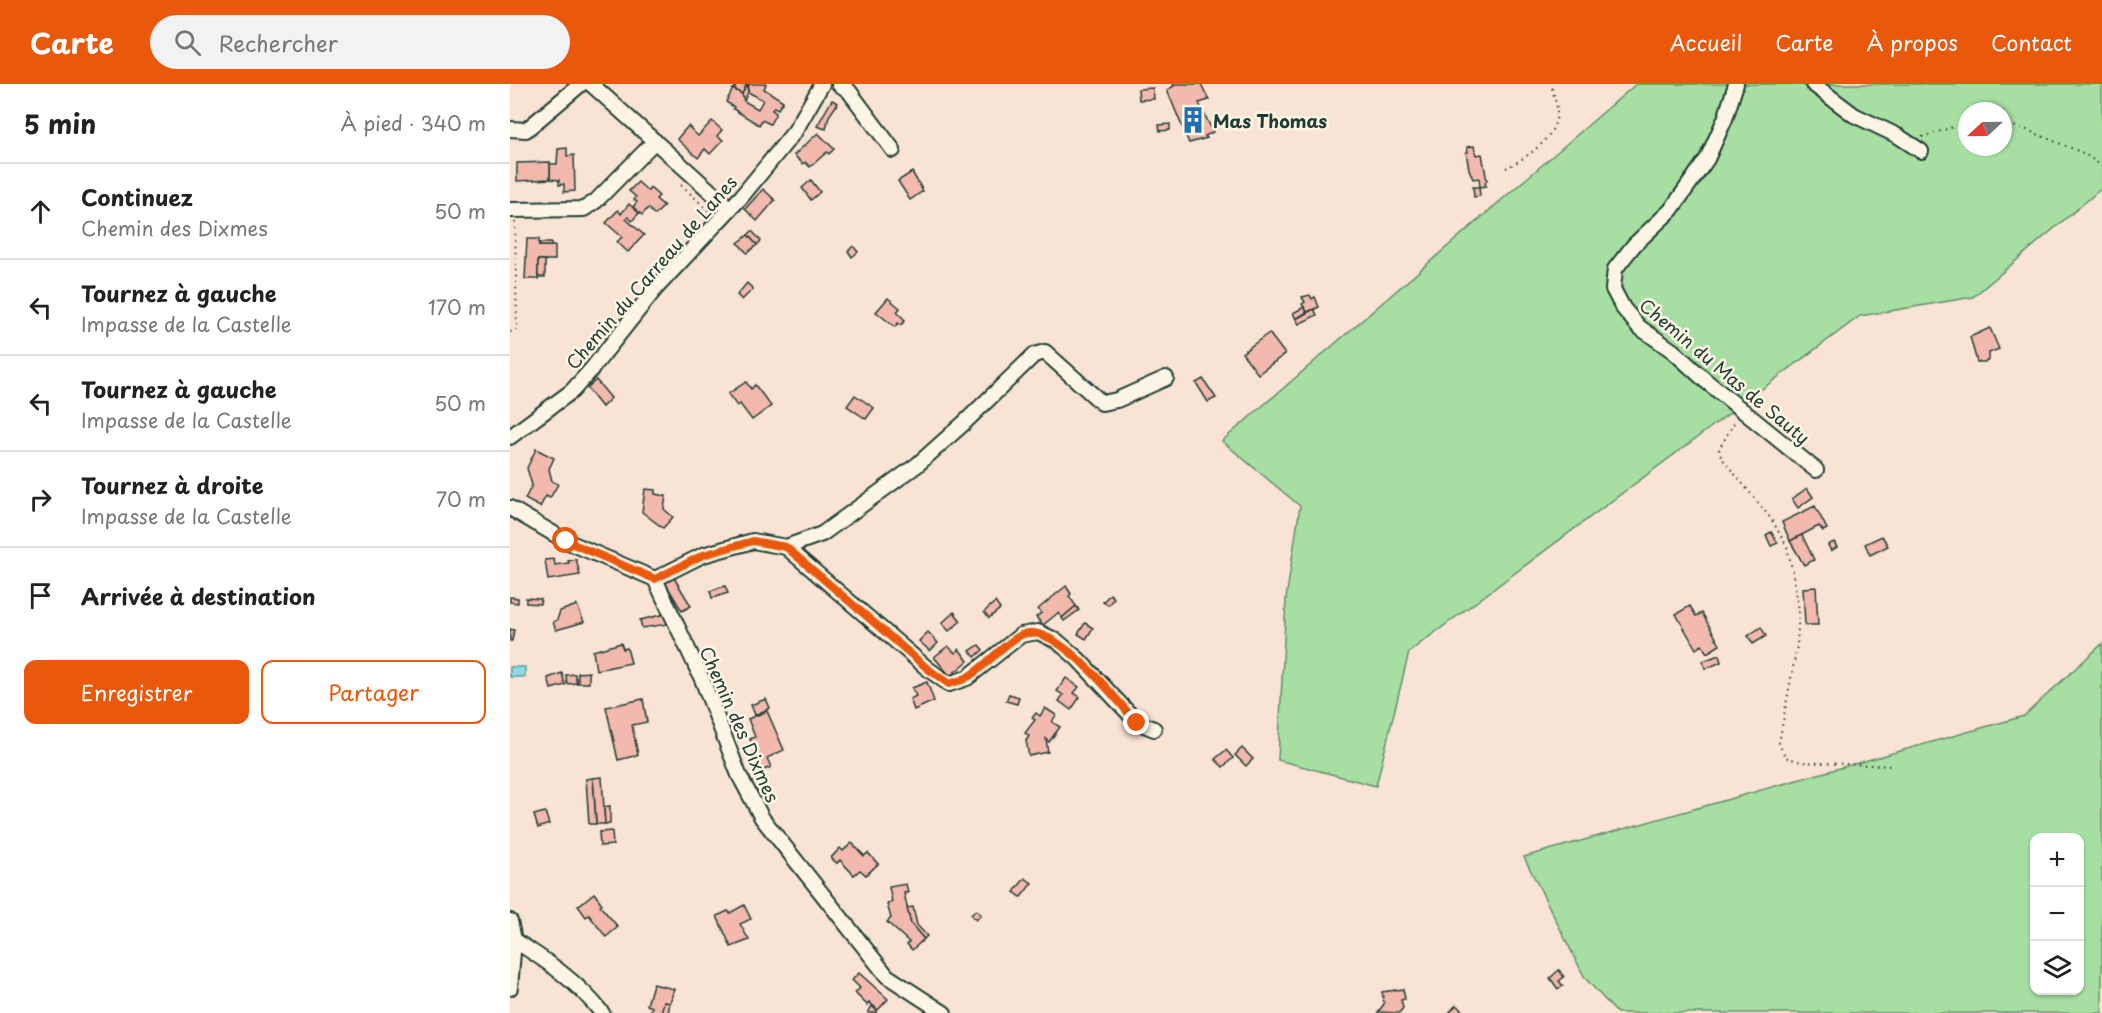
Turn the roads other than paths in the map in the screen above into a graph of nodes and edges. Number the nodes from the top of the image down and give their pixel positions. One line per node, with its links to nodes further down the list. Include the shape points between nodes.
1 (581, 84): 7 (street, via 526,130)
2 (591, 84): 8 (street)
3 (822, 84): 11 (street, Chemin du Carreau de Lanes, via 795,131)
4 (839, 84): 9 (street)
5 (1736, 84): 15 (street, Chemin du Mas de Sauty, via 1707,159 1671,210 1615,269 1613,289 1639,327)
6 (1813, 84): 10 (street, via 1854,115)
7 (510, 129)
8 (655, 141): 11 (street); 12 (street, via 597,201 584,209)
9 (893, 150)
10 (1920, 151)
11 (729, 208): 14 (street, Chemin du Carreau de Lanes, via 656,288 572,392)
12 (512, 210)
13 (1166, 378): 17 (street, via 1102,404 1045,352 1034,355 917,465 822,534)
14 (510, 437)
15 (1816, 470)
16 (510, 508): 18 (street, via 566,541)
17 (786, 547): 18 (street, via 753,541 703,555); 19 (street, via 949,684 967,678 1021,635 1038,632 1057,641 1078,659 1137,723)
18 (655, 579): 24 (street, Chemin des Dixmes, via 702,679 739,775 762,818 887,975)
19 (1154, 729)
20 (510, 921): 21 (street)
21 (514, 940): 22 (street); 23 (street, via 556,967)
22 (510, 988)
23 (602, 1013)
24 (944, 1013)

